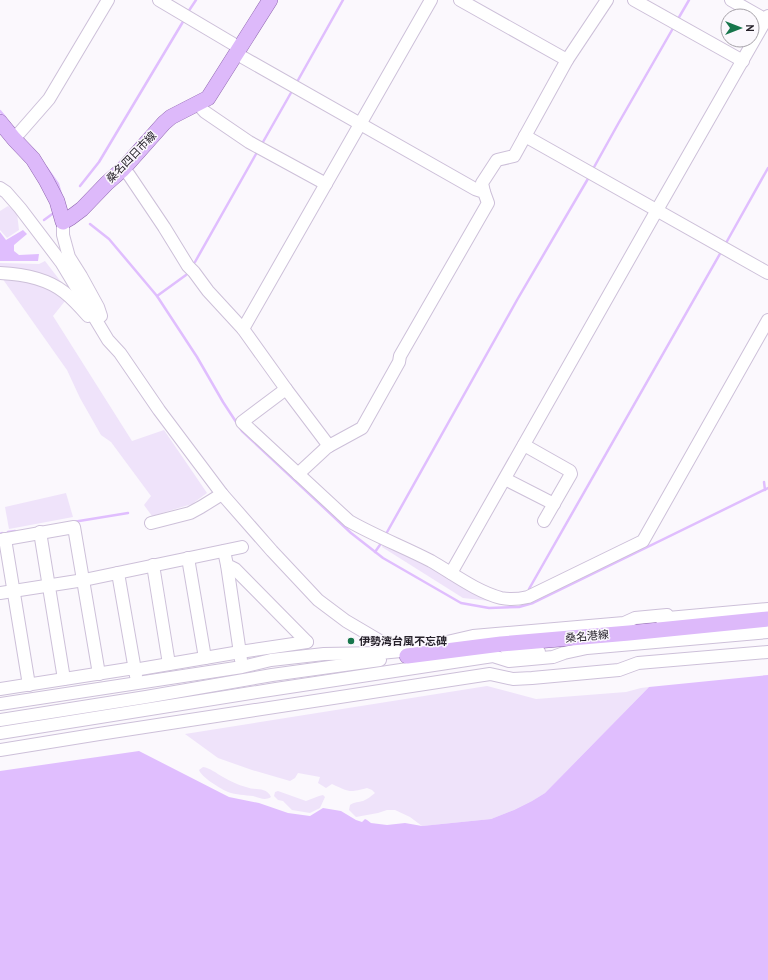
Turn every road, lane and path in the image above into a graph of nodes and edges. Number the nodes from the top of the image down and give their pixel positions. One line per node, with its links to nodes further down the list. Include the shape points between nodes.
1 (108, 0): 17 (street, via 49,99)
2 (159, 0): 10 (street)
3 (270, 0): 10 (main road, 桑名四日市線)
4 (431, 0): 15 (street)
5 (460, 0): 11 (street)
6 (607, 0): 11 (street)
7 (634, 0): 12 (street)
8 (731, 0): 9 (street)
9 (767, 19): 12 (street)
10 (239, 51): 13 (main road, 桑名四日市線, via 208,98); 15 (street)
11 (567, 60): 16 (street)
12 (742, 61): 22 (street)
13 (197, 103): 18 (main road, 桑名四日市線, via 164,123); 19 (street, via 205,112 249,142)
14 (0, 122): 17 (main road)
15 (360, 123): 19 (street); 21 (street)
16 (525, 136): 21 (street, via 514,156 497,160 482,183); 22 (street)
17 (14, 139): 23 (main road, via 33,159)
18 (123, 169): 23 (main road, 桑名四日市線, via 82,209); 27 (street, via 188,266)
19 (326, 184): 27 (street)
20 (0, 188): 28 (street, via 20,208 61,262)
21 (484, 192): 31 (street, via 488,204 400,356 362,428)
22 (657, 210): 24 (street); 30 (street)
23 (66, 220): 28 (street, via 63,235 69,257 98,307)
24 (768, 273)
25 (0, 274): 28 (street, via 18,274 38,279 64,292)
26 (768, 320): 46 (street, via 643,541 520,599 488,594)
27 (244, 329): 29 (street)
28 (108, 340): 34 (street)
29 (286, 389): 31 (street); 32 (street, via 242,422)
30 (524, 445): 33 (street); 35 (street, via 570,472)
31 (329, 446): 32 (street)
32 (298, 474): 46 (street, via 349,521)
33 (505, 479): 35 (street); 46 (street)
34 (222, 494): 37 (street, via 190,513); 60 (street, via 318,600 346,621)
35 (554, 504): 36 (street)
36 (544, 521)
37 (151, 523)
38 (40, 532): 39 (street); 47 (street, via 74,527); 48 (street)
39 (3, 539): 49 (street)
40 (242, 547): 41 (street)
41 (224, 551): 42 (street); 44 (street)
42 (188, 558): 43 (street); 61 (street)
43 (153, 565): 45 (street); 62 (street)
44 (226, 565): 57 (street); 57 (street, via 235,569 307,642)
45 (118, 573): 47 (street); 64 (street)
46 (451, 573)
47 (84, 580): 48 (street); 65 (street)
48 (48, 586): 49 (street); 66 (street)
49 (14, 591): 50 (street); 68 (street)
50 (0, 593)
51 (768, 609): 52 (street)
52 (668, 618): 55 (street, via 638,626); 60 (street, via 667,615 635,618 624,623 473,636)
53 (768, 618): 55 (main road, 桑名港線)
54 (768, 632): 59 (street, via 587,648)
55 (629, 633): 56 (main road, 桑名港線)
56 (501, 644): 59 (street, via 508,650); 60 (main road, 桑名港線)
57 (240, 652): 61 (street); 63 (street)
58 (768, 652): 73 (street, via 638,663 619,670 532,678 513,679 490,674)
59 (564, 653): 72 (street, via 553,657 509,661 493,656)
60 (404, 654): 63 (street, via 324,654 271,660); 71 (street)
61 (205, 658): 62 (street)
62 (169, 664): 64 (street)
63 (242, 667): 67 (street)
64 (134, 669): 65 (street); 67 (street)
65 (99, 674): 66 (street)
66 (64, 679): 68 (street)
67 (137, 683): 70 (street)
68 (29, 685): 69 (street)
69 (0, 689)
70 (0, 704)
71 (0, 720)
72 (0, 733)
73 (0, 750)

